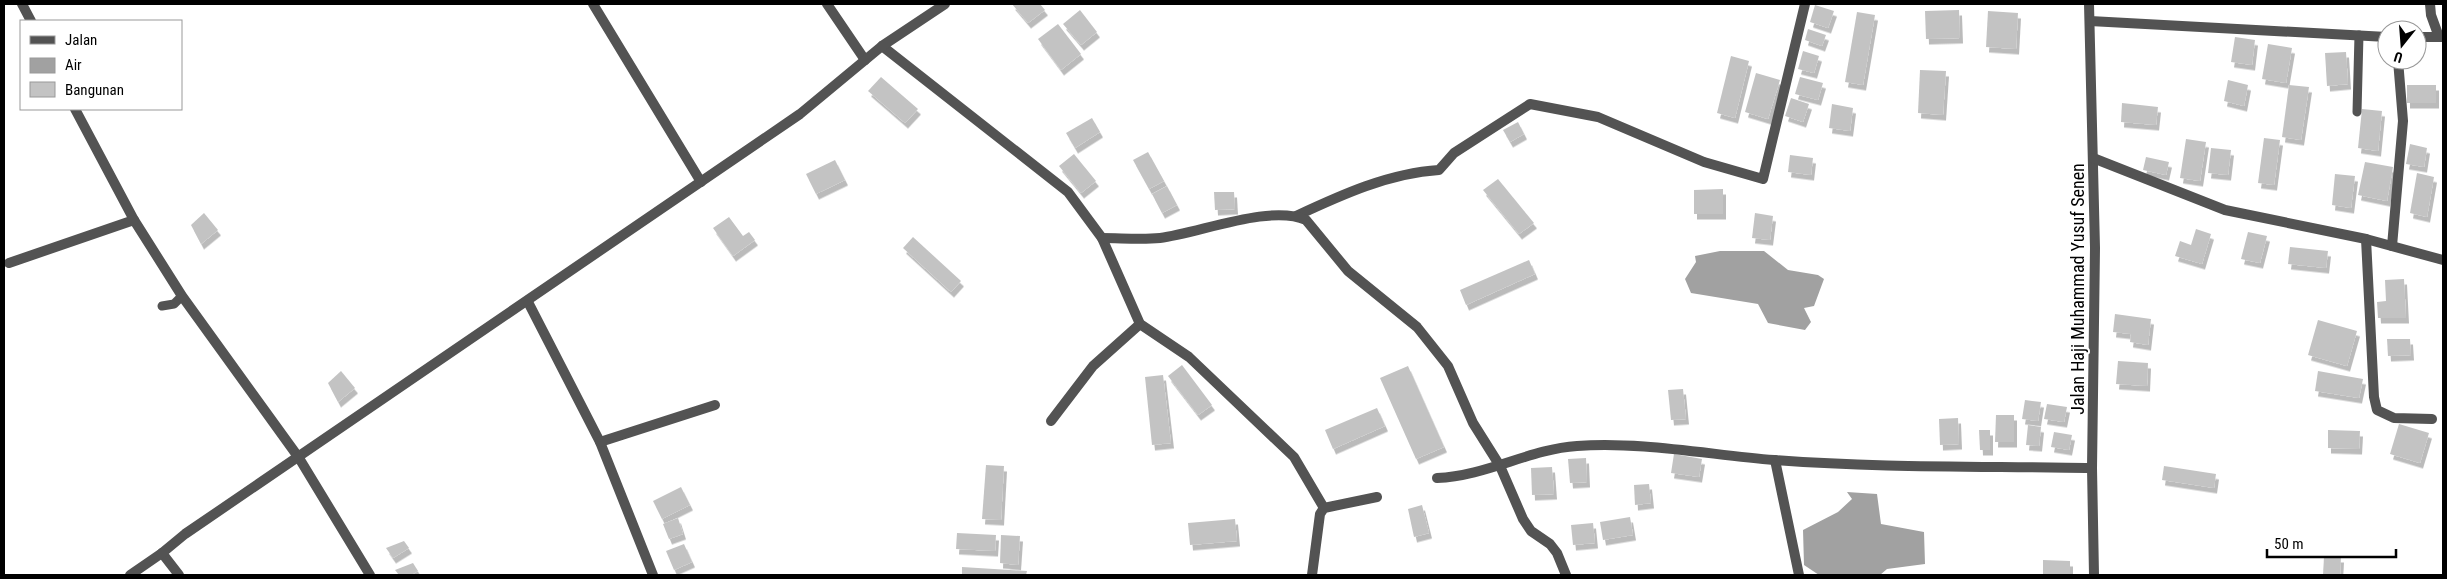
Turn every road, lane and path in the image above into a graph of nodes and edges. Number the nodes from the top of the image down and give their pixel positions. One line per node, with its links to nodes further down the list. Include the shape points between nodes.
1 (22, 4): 8 (street)
2 (592, 4): 20 (street)
3 (827, 4): 15 (street)
4 (945, 4): 14 (street)
5 (1806, 4): 21 (street, via 1763,179 1704,162 1598,117 1530,104 1454,153 1439,170 1394,176)
6 (2089, 4): 9 (street, Jalan Haji Muhammad Yusuf Senen)
7 (2430, 4): 13 (street, via 2431,15)
8 (30, 20)
9 (2090, 21): 10 (street); 19 (street, Jalan Haji Muhammad Yusuf Senen)
10 (2359, 35): 11 (street); 18 (lane)
11 (2377, 36)
12 (2427, 37): 13 (street)
13 (2441, 37)
14 (882, 46): 15 (street); 23 (street, via 1068,192)
15 (865, 60): 20 (street, via 800,114)
16 (2399, 70): 25 (street, via 2403,121)
17 (76, 110): 22 (street)
18 (2357, 112)
19 (2093, 158): 24 (street, via 2226,210); 39 (street, Jalan Haji Muhammad Yusuf Senen, via 2096,248)
20 (701, 182): 29 (street)
21 (1296, 216): 23 (street, via 1230,223 1159,238); 38 (street, via 1306,220 1348,271 1417,327 1448,366 1473,423)
22 (134, 220): 27 (street); 28 (street)
23 (1102, 238): 31 (street)
24 (2366, 239): 25 (street); 33 (street, via 2377,410 2394,418)
25 (2392, 246): 26 (street)
26 (2443, 260)
27 (10, 263)
28 (182, 296): 30 (lane, via 174,304); 36 (street)
29 (528, 302): 35 (street); 36 (street)
30 (162, 306)
31 (1140, 324): 34 (street, via 1093,366); 42 (street, via 1189,357 1294,457)
32 (715, 405): 35 (street)
33 (2432, 419)
34 (1051, 421)
35 (600, 442): 47 (street)
36 (299, 458): 43 (street, via 186,534); 46 (street)
37 (1775, 460): 38 (street, via 1606,445 1553,450); 39 (street); 50 (street)
38 (1500, 466): 40 (street, via 1453,478); 49 (street, via 1523,519 1531,531 1553,549)
39 (2092, 468): 51 (street, Jalan Haji Muhammad Yusuf Senen)
40 (1437, 478)
41 (1377, 497): 42 (street)
42 (1324, 508): 48 (street, via 1320,514)
43 (162, 554): 44 (street); 45 (street)
44 (130, 575)
45 (179, 575)
46 (370, 575)
47 (653, 575)
48 (1312, 575)
49 (1566, 575)
50 (1799, 575)
51 (2094, 575)

